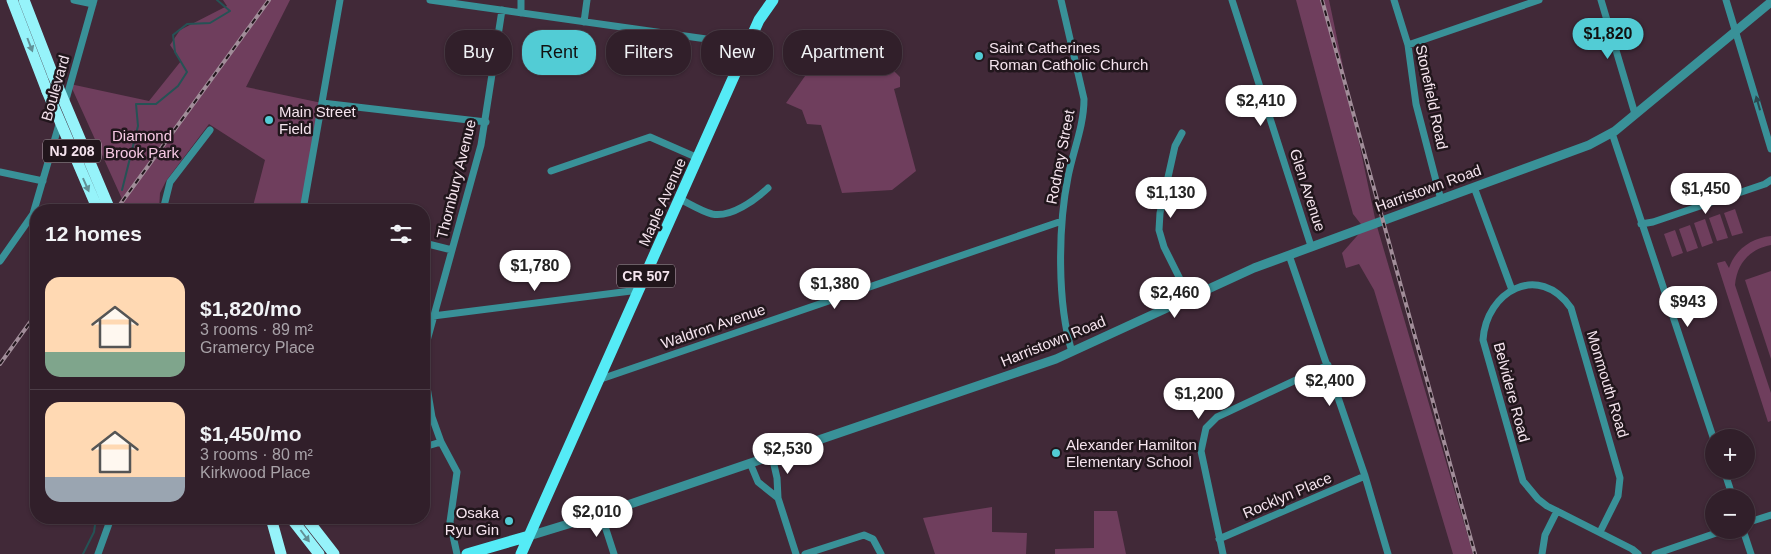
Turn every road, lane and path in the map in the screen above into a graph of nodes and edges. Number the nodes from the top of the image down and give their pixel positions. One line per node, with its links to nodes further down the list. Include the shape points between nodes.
1 (12, 0): 42 (highway, NJ 208, one-way to 42, bridge)
2 (24, 0): 43 (highway, NJ 208, bridge)
3 (74, 0): 15 (street)
4 (340, 0): 25 (street)
5 (430, 0): 17 (street)
6 (521, 0): 18 (street)
7 (587, 0): 19 (street)
8 (773, 0): 20 (main road, Maple Avenue / CR 507)
9 (1061, 0): 47 (street, Rodney Street, via 1084,99)
10 (1232, 0): 50 (street, Glen Avenue)
11 (1394, 0): 23 (street, Stonefield Road)
12 (1539, 0): 23 (street)
13 (1600, 0): 26 (street)
14 (1726, 0): 21 (street)
15 (94, 2): 35 (street, Boulevard)
16 (1771, 2): 21 (street, Harristown Road)
17 (502, 10): 18 (street); 27 (street, Thornbury Avenue)
18 (521, 13): 19 (street)
19 (584, 22): 22 (street)
20 (755, 30)
21 (1736, 31): 26 (street, Harristown Road); 31 (street, one-way to 21)
22 (701, 38)
23 (1408, 45): 40 (street, Stonefield Road, via 1416,104)
24 (735, 75): 32 (main road, Maple Avenue / CR 507)
25 (322, 103): 27 (street); 45 (street)
26 (1635, 114): 30 (street, Harristown Road)
27 (486, 122): 51 (street, Thornbury Avenue)
28 (210, 130): 44 (street, via 170,182)
29 (1182, 133): 56 (street, via 1175,146 1159,230)
30 (1612, 133): 37 (street, Harristown Road, via 1589,145); 48 (street)
31 (1771, 149)
32 (698, 158): 33 (street, via 650,137); 39 (main road, Maple Avenue / CR 507)
33 (551, 171)
34 (0, 172): 35 (street)
35 (43, 181): 41 (street, Boulevard)
36 (1768, 182): 48 (street)
37 (1474, 187): 40 (street, Harristown Road); 55 (street)
38 (768, 188): 39 (street, via 735,210 719,214 706,212)
39 (680, 199): 54 (main road, Maple Avenue / CR 507)
40 (1441, 200): 50 (street, Harristown Road)
41 (36, 204)
42 (95, 204)
43 (107, 204)
44 (164, 204)
45 (304, 204)
46 (30, 218): 53 (street, Boulevard)
47 (1062, 221): 59 (street, Rodney Street, via 1063,299); 61 (street, Waldron Avenue)
48 (1641, 224): 63 (street)
49 (430, 244): 51 (street)
50 (1311, 246): 52 (street, Harristown Road)
51 (452, 250): 57 (street, Thornbury Avenue)
52 (1289, 255): 56 (street, Harristown Road); 60 (street)
53 (0, 261)
54 (639, 290): 57 (street); 61 (main road, Maple Avenue / CR 507)
55 (1512, 290): 70 (street, Belvidere Road, via 1490,312 1484,330 1485,350 1519,472 1530,491); 78 (street, Monmouth Road, via 1527,285 1546,287 1560,295 1571,308 1620,478 1618,496)
56 (1190, 299): 59 (street, Harristown Road)
57 (433, 316): 58 (street, Thornbury Avenue)
58 (430, 327)
59 (1072, 352): 66 (street, Harristown Road)
60 (1328, 365): 68 (street); 81 (street, via 1224,414 1206,428 1201,451)
61 (601, 379): 79 (main road, Maple Avenue / CR 507)
62 (430, 404): 64 (street, Thornbury Avenue)
63 (1710, 429)
64 (441, 442): 65 (street); 87 (street, Thornbury Avenue, via 457,472 450,522)
65 (430, 445)
66 (772, 456): 67 (street, Harristown Road); 69 (street)
67 (750, 463): 69 (street, via 758,482); 71 (street, Harristown Road)
68 (1365, 476): 81 (street, Rocklyn Place); 95 (street)
69 (778, 498): 91 (street)
70 (1558, 511): 78 (street, Belvidere Road); 96 (street, via 1545,535)
71 (601, 514): 79 (street, Harristown Road); 90 (street)
72 (1771, 515): 73 (street)
73 (1755, 520)
74 (109, 524): 84 (street)
75 (273, 524): 85 (highway)
76 (296, 524): 86 (highway, one-way to 86)
77 (311, 524): 83 (highway)
78 (1600, 532): 97 (street, Belvidere Road)
79 (529, 536): 88 (main road, Harristown Road); 89 (main road, Maple Avenue / CR 507)
80 (1705, 537): 98 (street)
81 (1219, 539): 94 (street)
82 (1746, 539): 99 (street)
83 (333, 553)
84 (98, 554)
85 (281, 554)
86 (319, 554)
87 (458, 554)
88 (468, 554)
89 (521, 554)
90 (614, 554)
91 (796, 554)
92 (805, 554): 93 (street, via 864,535 874,539)
93 (880, 554)
94 (1222, 554)
95 (1388, 554)
96 (1542, 554)
97 (1638, 554)
98 (1655, 554)
99 (1751, 554)

